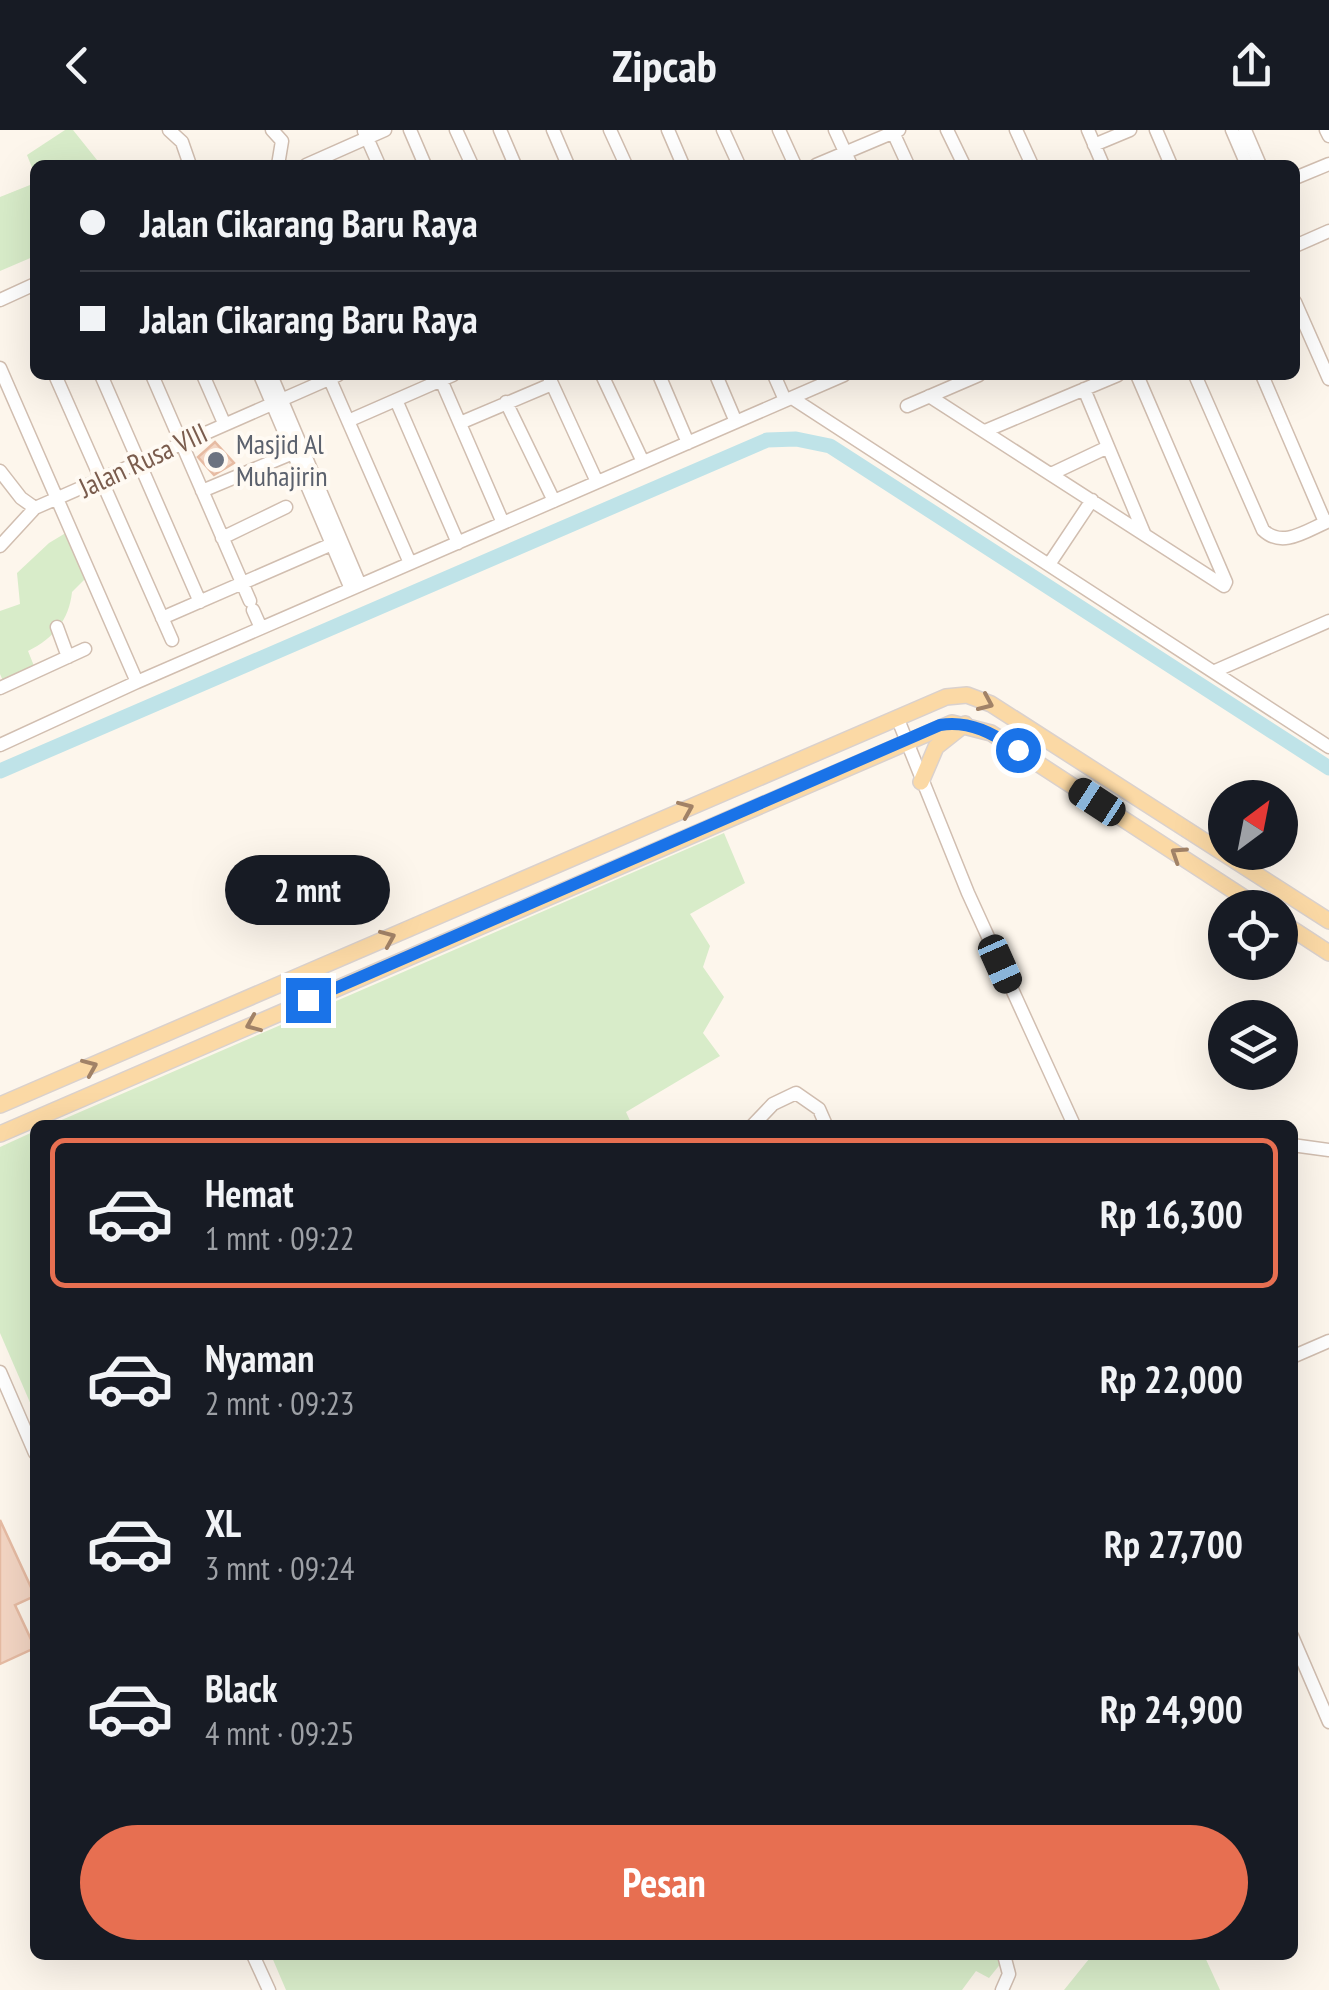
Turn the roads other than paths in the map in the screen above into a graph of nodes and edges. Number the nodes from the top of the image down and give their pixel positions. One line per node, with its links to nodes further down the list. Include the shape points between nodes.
1 (169, 130): 24 (street)
2 (272, 130): 25 (street, via 282,141)
3 (385, 130): 21 (street)
4 (410, 130): 28 (street)
5 (456, 130): 29 (street)
6 (500, 130): 30 (street)
7 (553, 130): 31 (street)
8 (610, 130): 32 (street)
9 (668, 130): 33 (street)
10 (724, 130): 34 (street)
11 (779, 130): 35 (street)
12 (835, 130): 23 (street)
13 (947, 130): 37 (street)
14 (1016, 130): 38 (street)
15 (1088, 130): 22 (street)
16 (1130, 130): 22 (street)
17 (1156, 130): 40 (street)
18 (1232, 130): 41 (street)
19 (1245, 130): 42 (street)
20 (895, 131): 23 (street); 36 (street)
21 (365, 134): 26 (street); 27 (street)
22 (1094, 145): 39 (street)
23 (848, 159)
24 (188, 160)
25 (279, 160)
26 (331, 160)
27 (377, 160)
28 (423, 160)
29 (470, 160)
30 (514, 160)
31 (566, 160)
32 (624, 160)
33 (681, 160)
34 (737, 160)
35 (792, 160)
36 (906, 160)
37 (962, 160)
38 (1030, 160)
39 (1101, 160)
40 (1170, 160)
41 (1245, 160)
42 (1258, 160)
43 (1329, 164): 44 (street)
44 (1300, 176)
45 (1329, 231): 46 (street)
46 (1300, 244)
47 (30, 286): 48 (street)
48 (0, 300)
49 (1300, 313): 51 (street)
50 (0, 368): 99 (street)
51 (1329, 379)
52 (57, 380): 95 (street)
53 (103, 380): 91 (street)
54 (154, 380): 87 (street)
55 (206, 380): 84 (street)
56 (263, 380): 78 (street)
57 (272, 380): 78 (street)
58 (323, 380): 78 (street, Jalan Rusa VIII)
59 (333, 380): 82 (street)
60 (442, 380): 77 (street)
61 (448, 380): 85 (street)
62 (550, 380): 79 (street); 96 (street)
63 (604, 380): 92 (street)
64 (661, 380): 88 (street)
65 (718, 380): 83 (street)
66 (777, 380): 76 (street)
67 (830, 380): 73 (street)
68 (966, 380): 75 (street)
69 (1106, 380): 74 (street)
70 (1139, 380): 105 (street, via 1226,584 1219,586)
71 (1197, 380): 103 (street, via 1262,530 1284,540)
72 (1264, 380): 103 (street)
73 (813, 388): 76 (street); 81 (street)
74 (1084, 389): 86 (street); 89 (street)
75 (929, 396): 80 (street); 86 (street)
76 (789, 399): 81 (street); 83 (street)
77 (396, 400): 82 (street); 107 (street)
78 (277, 401): 84 (street, Jalan Rusa VIII); 90 (street); 113 (street)
79 (506, 402): 85 (street); 101 (street)
80 (907, 406)
81 (818, 414): 111 (street)
82 (348, 421): 110 (street)
83 (736, 422): 88 (street)
84 (224, 423): 87 (street, Jalan Rusa VIII)
85 (460, 423): 104 (street)
86 (985, 432): 94 (street)
87 (181, 442): 91 (street, Jalan Rusa VIII); 97 (street)
88 (688, 442): 92 (street)
89 (1108, 447): 94 (street); 105 (street)
90 (293, 452): 97 (street); 98 (street)
91 (140, 461): 95 (street, Jalan Rusa VIII); 114 (street)
92 (643, 462): 96 (street)
93 (0, 471): 102 (street)
94 (1051, 474): 100 (street)
95 (100, 479): 99 (street, Jalan Rusa VIII); 115 (street)
96 (597, 482): 101 (street)
97 (202, 491): 106 (street)
98 (311, 496): 106 (street); 108 (street)
99 (58, 499): 102 (street, Jalan Rusa VIII); 123 (street)
100 (1092, 500): 105 (street); 111 (street)
101 (554, 501): 104 (street)
102 (35, 508): 109 (street)
103 (1327, 522)
104 (504, 523): 107 (street)
105 (1144, 534)
106 (222, 538): 112 (street)
107 (458, 543): 110 (street)
108 (332, 544): 112 (street); 113 (street)
109 (0, 546)
110 (410, 563): 113 (street)
111 (1050, 563): 122 (street)
112 (242, 582): 114 (street); 118 (street)
113 (355, 587): 118 (street)
114 (200, 602): 115 (street)
115 (162, 618): 119 (street)
116 (1329, 622): 122 (street)
117 (57, 626): 121 (street)
118 (261, 628): 123 (street)
119 (172, 640)
120 (85, 650): 121 (street)
121 (68, 657): 124 (street)
122 (1216, 671): 129 (street)
123 (138, 682): 128 (street)
124 (0, 688)
125 (897, 716): 127 (street); 132 (main road, one-way to 132, via 946,697 967,695 991,704); 135 (main road, one-way to 125)
126 (965, 724): 127 (main road, via 940,725); 130 (main road, via 936,747); 131 (main road, one-way to 126, via 992,733)
127 (906, 740): 130 (street); 136 (main road, one-way to 136)
128 (0, 745)
129 (1329, 747)
130 (921, 782): 141 (street)
131 (1232, 890)
132 (1329, 921)
133 (1298, 933): 134 (main road)
134 (1329, 953)
135 (189, 1023): 136 (main road); 137 (main road, one-way to 135)
136 (201, 1046): 138 (main road)
137 (0, 1106)
138 (32, 1120)
139 (758, 1120): 140 (street, via 796,1093)
140 (824, 1120)
141 (1072, 1120)
142 (30, 1121): 143 (main road)
143 (0, 1134)
144 (1298, 1144): 145 (street)
145 (1329, 1150)
146 (1329, 1341): 147 (street)
147 (1298, 1354)
148 (0, 1372): 149 (street)
149 (30, 1441)
150 (1298, 1650): 151 (street)
151 (1329, 1722)
152 (255, 1960): 154 (street)
153 (1005, 1960): 155 (street)
154 (269, 1990)
155 (1002, 1990)

